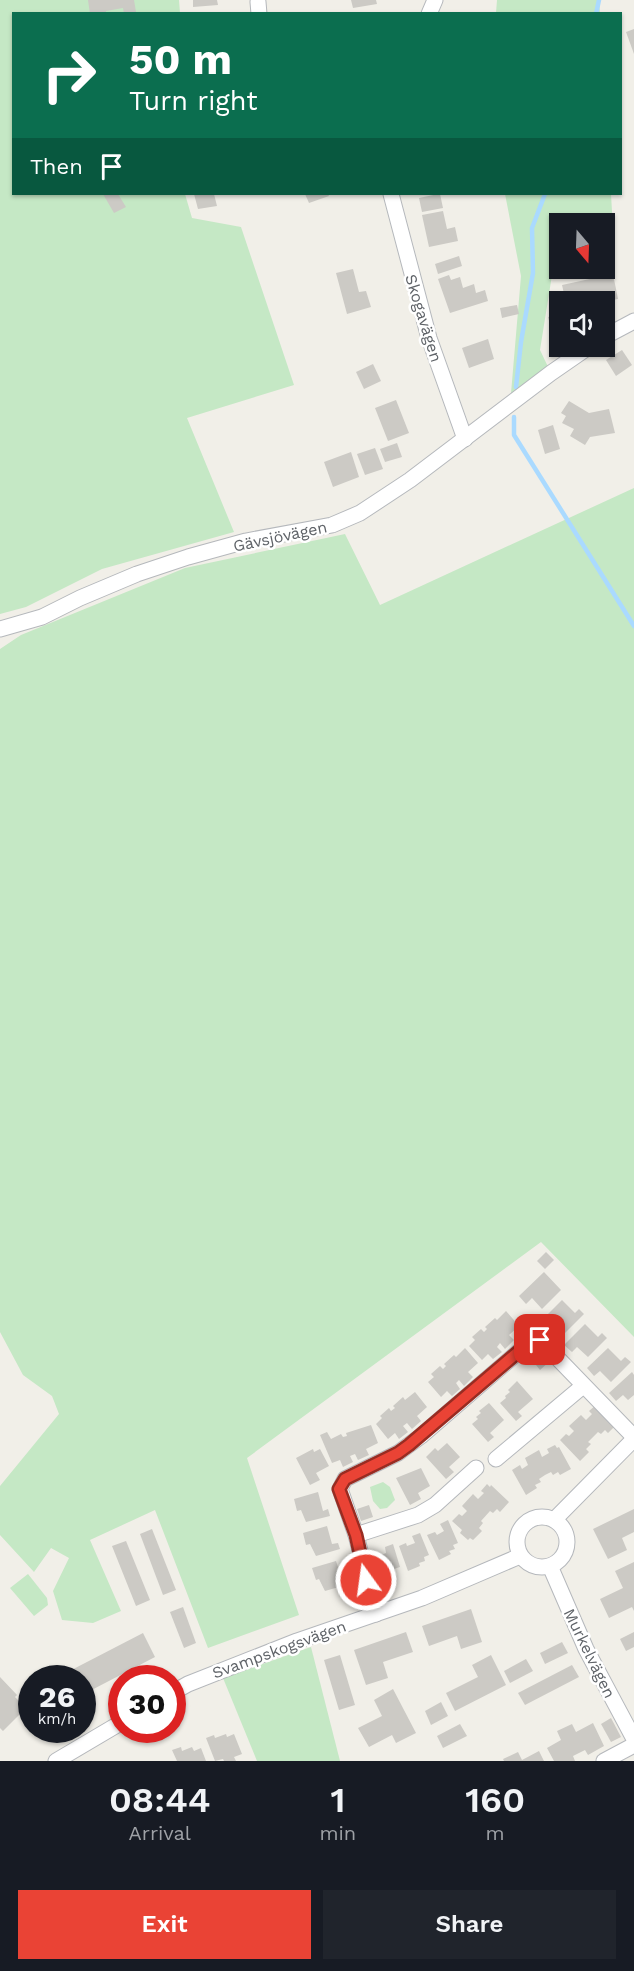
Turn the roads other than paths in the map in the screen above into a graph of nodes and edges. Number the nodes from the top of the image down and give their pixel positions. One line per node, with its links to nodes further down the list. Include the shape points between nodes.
1 (391, 195): 5 (street, Skogavägen, via 429,338)
2 (634, 321): 3 (street)
3 (615, 331)
4 (574, 357): 5 (street, Gävsjövägen)
5 (465, 440): 6 (street, Gävsjövägen, via 360,513 332,525 246,541 188,557 137,574 42,618)
6 (0, 629)
7 (583, 1386): 8 (street); 9 (street); 12 (street, via 540,1340 531,1341 398,1453 345,1479 339,1489)
8 (634, 1438): 11 (street)
9 (496, 1459)
10 (476, 1468): 12 (street, via 418,1515)
11 (555, 1519): 13 (street, via 536,1517 521,1527 517,1536); 14 (street, via 565,1530 567,1547)
12 (356, 1535): 15 (street)
13 (520, 1556): 14 (street, via 532,1565); 15 (street, Svampskogsvägen)
14 (550, 1566): 18 (street, Murkelvägen, via 586,1649)
15 (376, 1614): 16 (street, Svampskogsvägen)
16 (186, 1685)
17 (108, 1730): 20 (street)
18 (634, 1739)
19 (634, 1746): 21 (street)
20 (56, 1761)
21 (604, 1761)

